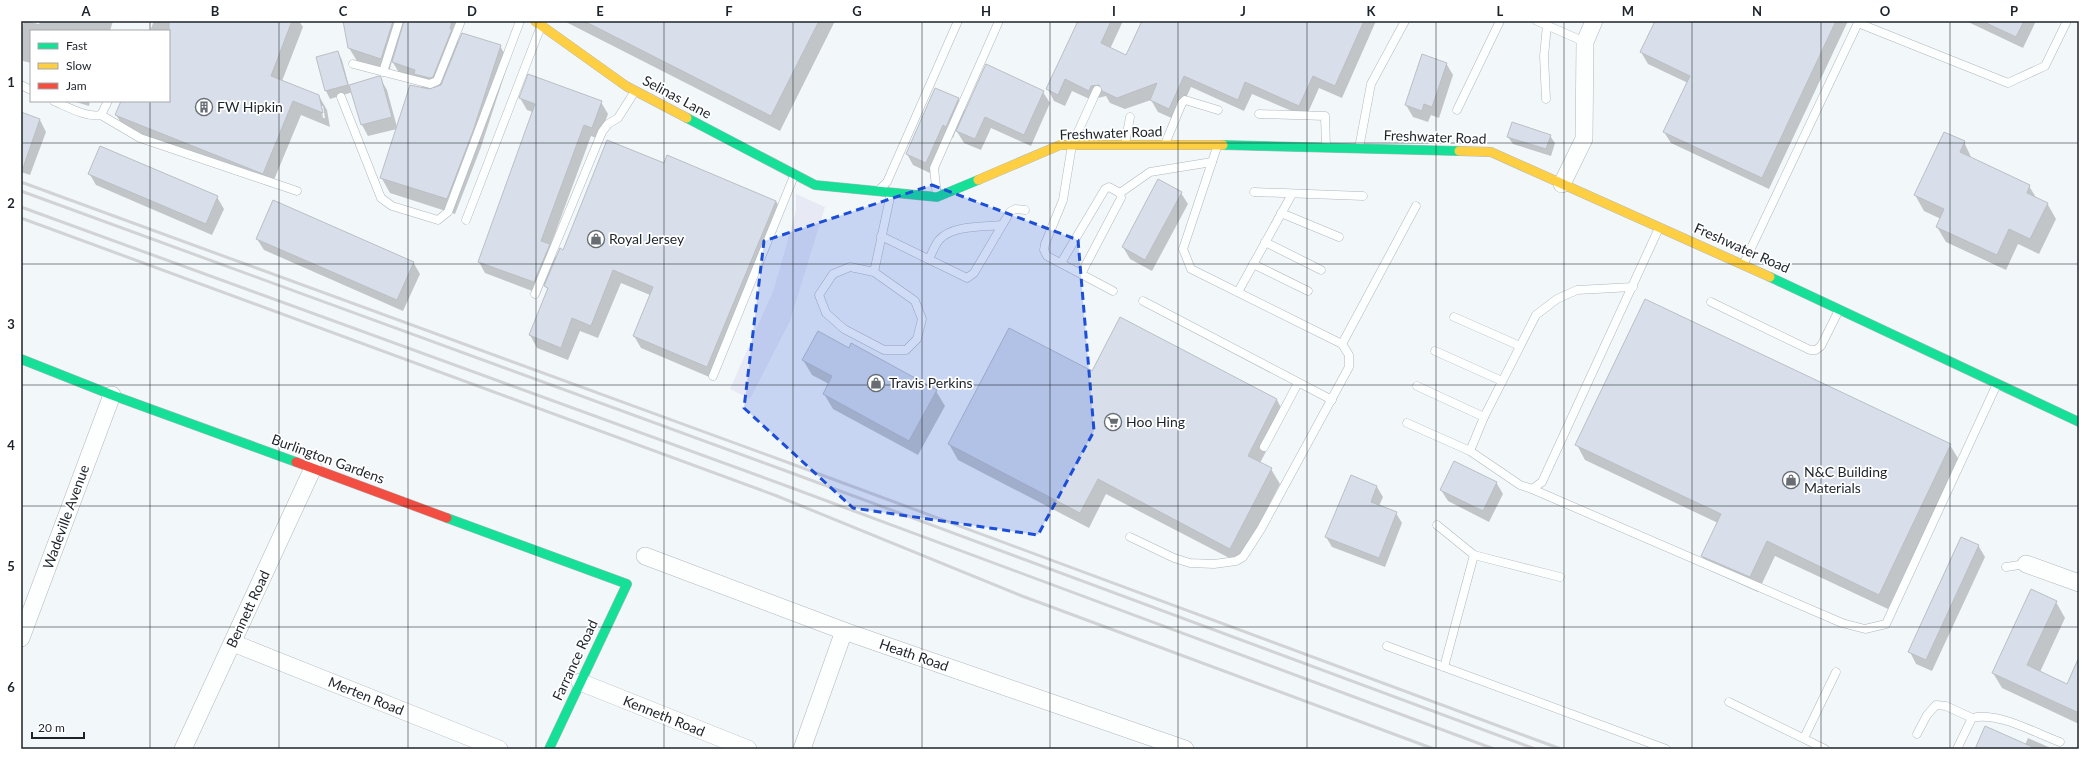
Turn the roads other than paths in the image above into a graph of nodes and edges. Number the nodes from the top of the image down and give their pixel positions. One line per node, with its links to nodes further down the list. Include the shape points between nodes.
1 (399, 21): 16 (lane)
2 (461, 21): 16 (lane, via 437,81 430,84)
3 (520, 21): 21 (lane, via 448,212 438,220 392,206 381,198)
4 (958, 21): 41 (lane, via 887,182)
5 (999, 21): 47 (lane, via 934,168)
6 (1405, 21): 35 (lane, via 1371,84)
7 (1500, 21): 26 (lane)
8 (1537, 21): 13 (lane)
9 (1594, 21): 14 (street)
10 (2067, 21): 11 (lane, via 2045,66 2008,83)
11 (1858, 22): 60 (lane)
12 (538, 23): 19 (street, Selinas Lane); 51 (lane)
13 (1547, 25): 14 (lane); 22 (lane, via 1544,56)
14 (1585, 42): 38 (street, via 1584,138)
15 (353, 64): 16 (lane)
16 (383, 72)
17 (21, 85): 18 (lane)
18 (30, 90)
19 (635, 90): 37 (street, Selinas Lane); 68 (lane, via 621,114 602,132)
20 (1097, 90): 30 (lane)
21 (341, 97)
22 (1546, 99)
23 (56, 102): 28 (lane, via 96,116)
24 (108, 102): 28 (lane)
25 (1218, 110): 32 (lane, via 1185,100)
26 (1457, 110)
27 (1259, 114): 34 (lane, via 1325,116)
28 (101, 115): 40 (lane, via 140,138)
29 (1130, 117): 31 (lane)
30 (1072, 145): 31 (street, Freshwater Road); 47 (street, Freshwater Road, via 1060,145); 58 (lane, via 1063,200 1044,250 1047,256)
31 (1125, 145): 32 (street, Freshwater Road)
32 (1164, 145): 33 (street, Freshwater Road)
33 (1218, 145): 34 (street, Freshwater Road); 36 (lane)
34 (1326, 148): 35 (street, Freshwater Road)
35 (1359, 149): 38 (street, Freshwater Road, via 1491,152)
36 (1212, 162): 44 (lane, via 1150,172); 67 (lane, via 1183,249 1191,269)
37 (795, 176): 39 (street, Selinas Lane); 77 (lane)
38 (1562, 184): 53 (street, Freshwater Road)
39 (815, 185): 41 (street, Freshwater Road)
40 (297, 191)
41 (878, 191): 42 (street, Freshwater Road)
42 (891, 192): 47 (street, Freshwater Road); 54 (lane)
43 (1254, 192): 45 (lane)
44 (1120, 193): 58 (lane, via 1109,187 1105,188); 63 (lane, via 1121,198)
45 (1292, 194): 46 (lane); 50 (lane)
46 (1363, 196)
47 (937, 197)
48 (1416, 206): 73 (lane)
49 (1025, 210): 52 (lane, via 1016,209 1010,212)
50 (1281, 213): 55 (lane); 56 (lane)
51 (466, 220)
52 (1001, 225): 57 (lane, via 964,228 951,232 939,240); 57 (lane, via 971,277 967,278)
53 (1660, 227): 60 (street, Freshwater Road); 64 (lane)
54 (881, 236): 57 (lane); 62 (lane)
55 (1339, 237)
56 (1265, 242): 59 (lane); 61 (lane)
57 (928, 259)
58 (1061, 263): 63 (lane)
59 (1253, 264): 66 (lane); 67 (lane)
60 (1743, 264): 71 (street, Freshwater Road)
61 (1321, 270)
62 (874, 272): 62 (lane, via 915,301 922,319 917,339 906,350 884,350 844,329 826,313 819,295 833,274 850,267)
63 (1081, 274): 65 (lane)
64 (1633, 287): 74 (lane, via 1577,290 1557,299 1536,315); 90 (lane, via 1542,482)
65 (1113, 290)
66 (1308, 291)
67 (1238, 292): 73 (lane)
68 (535, 294)
69 (1143, 301): 79 (lane)
70 (1712, 302): 71 (lane, via 1810,350 1816,350 1821,346)
71 (1840, 309): 80 (street, Freshwater Road)
72 (1454, 317): 74 (lane)
73 (1342, 344): 83 (lane, via 1350,355 1349,367)
74 (1520, 346): 78 (lane)
75 (1435, 351): 78 (lane)
76 (21, 359): 82 (street, Burlington Gardens)
77 (713, 376)
78 (1502, 381): 84 (lane)
79 (1298, 383): 83 (lane); 87 (lane)
80 (1997, 383): 85 (street, Freshwater Road); 90 (lane, via 1886,624 1865,629 1842,624)
81 (1417, 386): 84 (lane)
82 (112, 395): 89 (street, Burlington Gardens); 101 (street, Wadeville Avenue)
83 (1332, 400): 92 (lane, via 1262,529 1243,557 1236,561 1214,564 1190,563)
84 (1484, 416): 88 (lane)
85 (2079, 422)
86 (1407, 423): 88 (lane)
87 (1264, 447)
88 (1470, 451): 90 (lane, via 1520,485)
89 (313, 468): 99 (street, Burlington Gardens); 102 (street, Bennett Road)
90 (1532, 489)
91 (1437, 525): 93 (lane)
92 (1130, 537)
93 (1474, 555): 97 (lane); 104 (lane)
94 (644, 556): 100 (street, Heath Road)
95 (2026, 564): 96 (lane); 98 (street)
96 (2006, 567)
97 (1560, 578)
98 (2079, 582)
99 (627, 584): 106 (street, Farrance Road)
100 (844, 631): 116 (street); 117 (street, Heath Road)
101 (21, 638)
102 (233, 643): 112 (street, Bennett Road); 113 (street, Merten Road)
103 (1387, 646): 104 (lane)
104 (1444, 667): 118 (lane)
105 (1836, 672): 110 (lane)
106 (580, 682): 114 (street, Farrance Road); 115 (street, Kenneth Road)
107 (1730, 702): 110 (lane)
108 (1972, 718): 109 (lane, via 1946,706 1936,705 1926,715); 111 (lane, via 1983,715 2009,722); 120 (lane)
109 (1917, 734)
110 (1804, 738): 119 (lane)
111 (2060, 742)
112 (183, 749)
113 (499, 749)
114 (549, 749)
115 (748, 749)
116 (802, 749)
117 (1185, 749)
118 (1666, 749)
119 (1825, 749)
120 (1956, 749)

